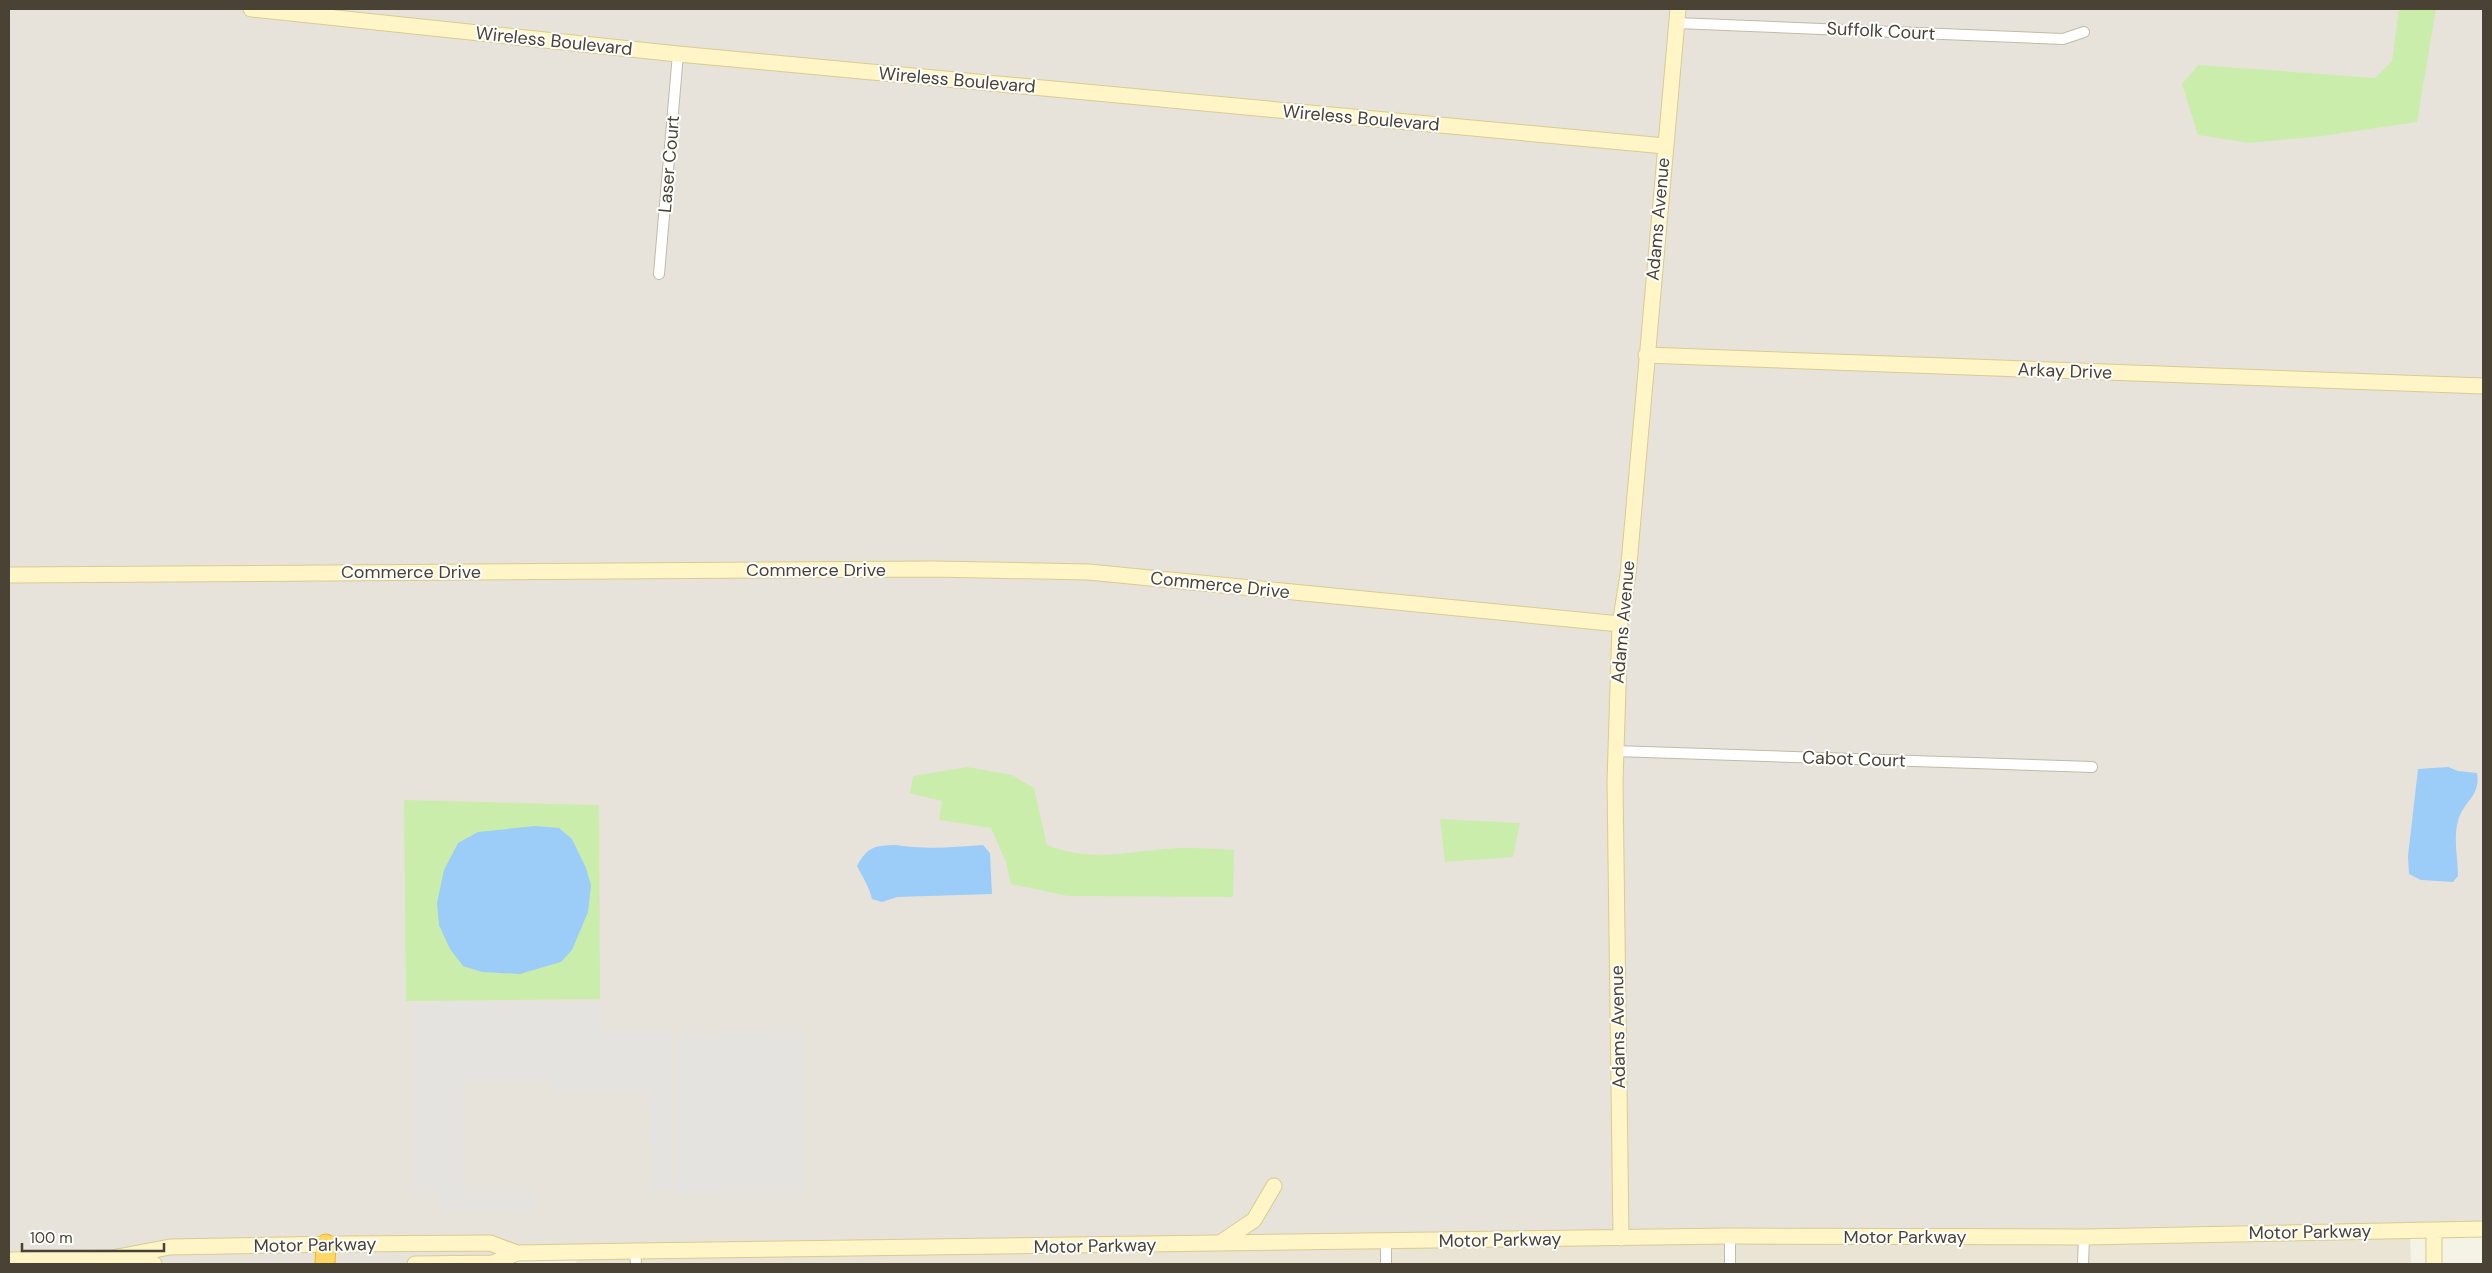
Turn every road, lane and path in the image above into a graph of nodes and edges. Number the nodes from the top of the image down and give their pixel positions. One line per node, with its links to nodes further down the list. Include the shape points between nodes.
1 (251, 9): 4 (street, Wireless Boulevard)
2 (1677, 16): 3 (street, Suffolk Court, via 2062,39); 5 (street, Adams Avenue)
3 (2084, 32)
4 (678, 54): 5 (street, Wireless Boulevard); 6 (street, Laser Court)
5 (1665, 146): 7 (street, Adams Avenue)
6 (659, 274)
7 (1646, 355): 8 (street, Arkay Drive); 10 (street, Adams Avenue, via 1628,575)
8 (2483, 386)
9 (9, 575): 10 (street, Commerce Drive, via 934,569 1073,572)
10 (1620, 624): 11 (street, Adams Avenue)
11 (1615, 751): 12 (street, Cabot Court); 18 (street, Adams Avenue)
12 (2092, 767)
13 (1274, 1186): 21 (street, via 1254,1220)
14 (2483, 1229): 15 (street, Motor Parkway)
15 (2434, 1230): 17 (street, Motor Parkway); 33 (street)
16 (1730, 1236): 17 (street, Motor Parkway); 18 (street, Motor Parkway); 31 (street)
17 (2084, 1237): 32 (street)
18 (1621, 1238): 19 (street, Motor Parkway)
19 (1386, 1242): 21 (street, Motor Parkway); 30 (street)
20 (319, 1244): 22 (street, Motor Parkway, via 490,1243); 23 (street, Motor Parkway, via 170,1247); 27 (highway); 28 (highway)
21 (1218, 1244): 24 (street, Motor Parkway)
22 (517, 1253): 24 (street, Motor Parkway); 29 (street, Motor Parkway, via 493,1263)
23 (112, 1258): 25 (street, Motor Parkway); 26 (street, Motor Parkway)
24 (635, 1258)
25 (9, 1260)
26 (154, 1264)
27 (312, 1264)
28 (324, 1264)
29 (415, 1264)
30 (1386, 1264)
31 (1730, 1264)
32 (2083, 1264)
33 (2434, 1264)

